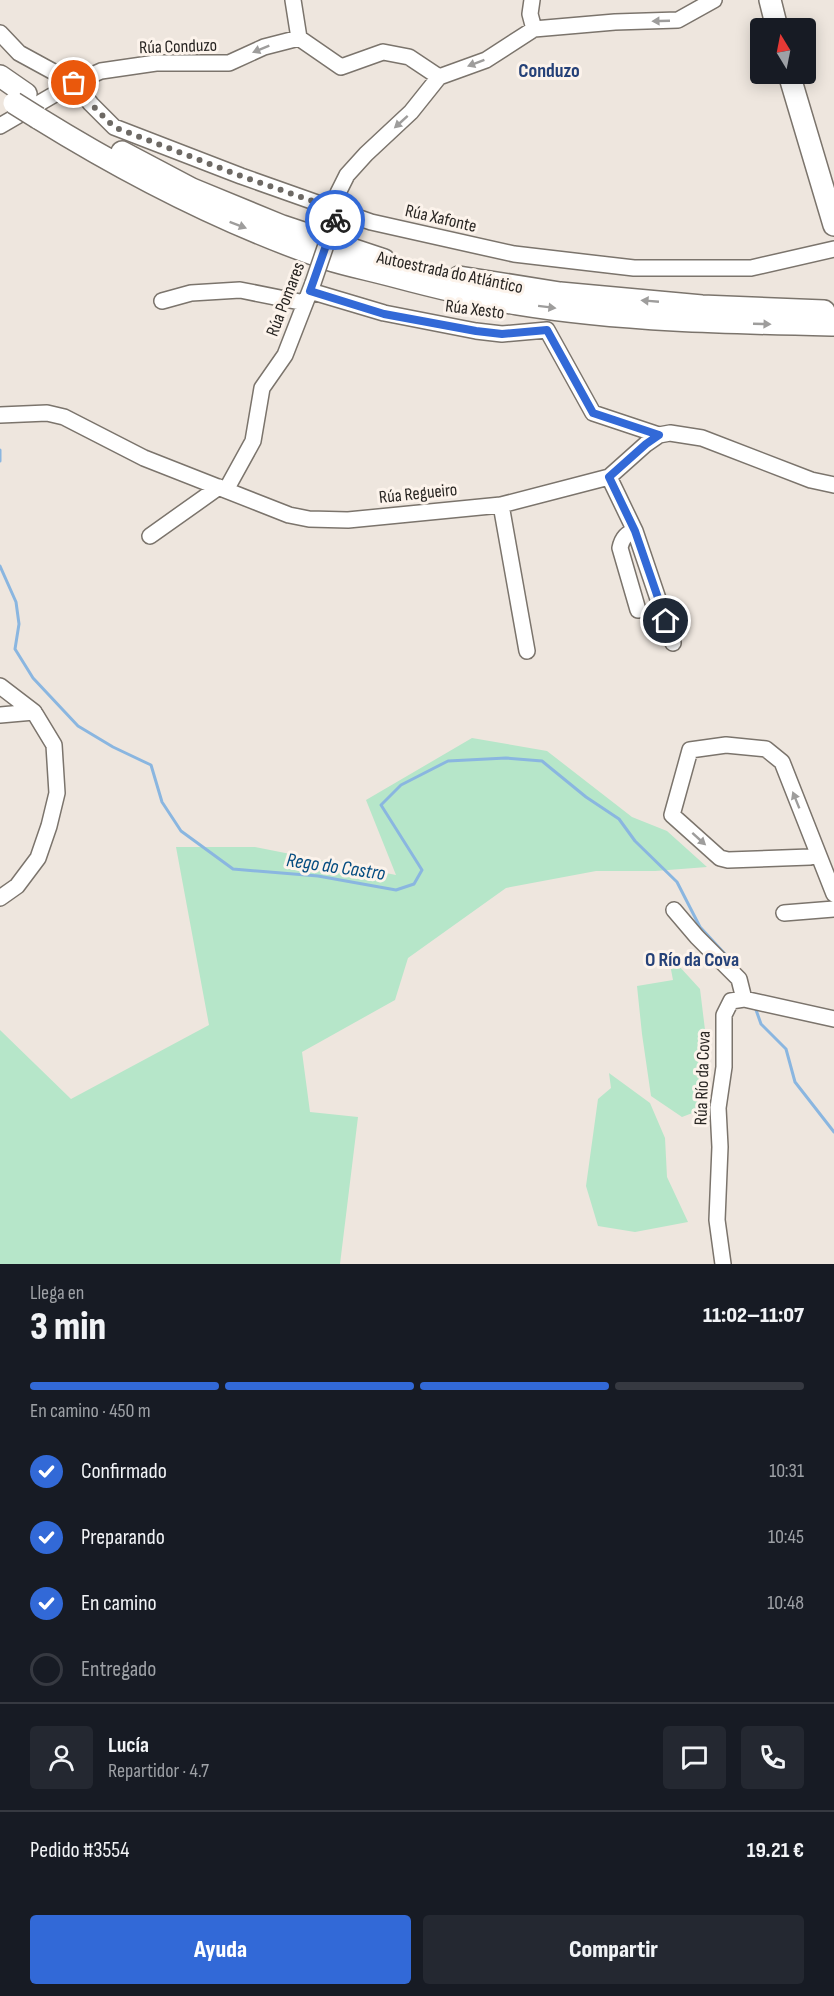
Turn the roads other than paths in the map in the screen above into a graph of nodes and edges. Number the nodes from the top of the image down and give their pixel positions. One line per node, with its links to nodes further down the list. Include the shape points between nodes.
1 (293, 0): 8 (street)
2 (532, 0): 6 (street)
3 (714, 0): 6 (street, one-way to 6, via 678,20)
4 (770, 0): 5 (highway)
5 (774, 18)
6 (534, 29): 10 (street, one-way to 10, via 486,60)
7 (0, 33): 11 (street, via 19,53)
8 (299, 38): 10 (street, via 340,67 383,52 409,57); 11 (street, Rúa Conduzo, one-way to 11, via 264,47 229,63 156,63 101,71)
9 (0, 76): 13 (highway, Autoestrada do Atlántico)
10 (439, 77): 16 (street, Rúa Pomares, one-way to 16, via 411,112 347,176 338,194)
11 (74, 83): 15 (street, Rúa Conduzo); 16 (street, Rúa Xafonte, via 114,127)
12 (792, 84): 17 (highway)
13 (13, 97): 14 (highway, Autoestrada do Atlántico)
14 (44, 114): 21 (highway, Autoestrada do Atlántico, one-way to 14, via 702,306 560,293 467,279 374,257 282,226 192,189); 22 (highway, Autoestrada do Atlántico, one-way to 22, via 142,180 231,222 329,259 518,304 613,315)
15 (0, 126)
16 (338, 210): 18 (street, Rúa Xafonte, via 371,222 514,255 634,268 752,268); 19 (street, Rúa Pomares, bridge)
17 (834, 225)
18 (834, 249)
19 (309, 292): 20 (street, via 240,290 191,293); 24 (street, Rúa Xesto, via 384,314 476,331 502,334 547,330 593,413); 27 (street, Rúa Pomares, via 285,355 262,388 253,441)
20 (162, 301)
21 (834, 312)
22 (834, 325)
23 (0, 415): 27 (street, Rúa Regueiro, via 47,413 64,417 144,458)
24 (659, 435): 25 (street, Rúa Regueiro); 26 (street, via 670,432 702,438 811,480)
25 (609, 477): 28 (street, Rúa Regueiro); 29 (street)
26 (834, 485)
27 (222, 488): 28 (street, Rúa Regueiro, via 309,519 348,520); 30 (street)
28 (501, 505): 33 (street)
29 (635, 531): 31 (street, via 628,532 620,548); 32 (street)
30 (150, 536)
31 (638, 610)
32 (674, 643)
33 (527, 651)
34 (0, 686): 35 (street)
35 (34, 712): 36 (street); 39 (street, via 54,745 57,793 38,858 17,886)
36 (0, 715)
37 (818, 854): 37 (street, one-way to 37, via 782,762 765,749 726,745 690,750 672,815 720,858); 38 (street)
38 (834, 894)
39 (0, 898)
40 (834, 909): 42 (street)
41 (674, 910): 43 (street, via 739,979)
42 (784, 913)
43 (744, 999): 44 (street); 45 (street, Rúa Río da Cova, via 731,1001 724,1015 717,1220)
44 (834, 1019)
45 (723, 1264)

